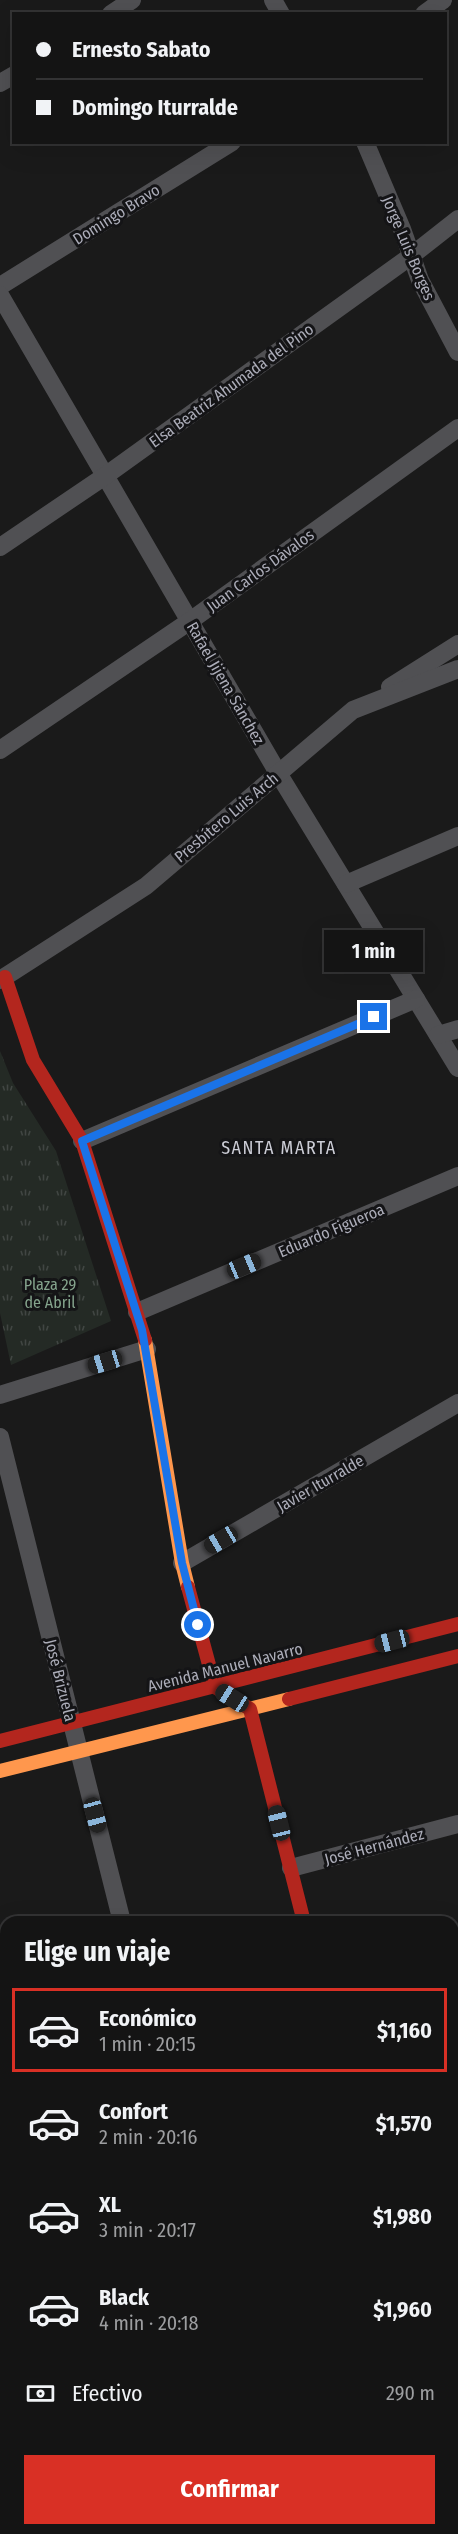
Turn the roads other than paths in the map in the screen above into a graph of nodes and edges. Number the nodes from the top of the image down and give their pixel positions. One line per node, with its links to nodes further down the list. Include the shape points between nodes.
1 (132, 0): 3 (street)
2 (443, 0): 4 (street)
3 (114, 12)
4 (427, 12)
5 (229, 144): 9 (street, Domingo Bravo)
6 (365, 144): 8 (street, Jorge Luis Borges)
7 (458, 219): 8 (street, Elsa Beatriz Ahumada del Pino)
8 (411, 256): 11 (street, Jorge Luis Borges); 13 (street, Elsa Beatriz Ahumada del Pino)
9 (0, 286)
10 (0, 296): 13 (street, Rafael Jijena Sánchez)
11 (458, 352)
12 (458, 428): 15 (street, Juan Carlos Dávalos)
13 (105, 476): 14 (street, Elsa Beatriz Ahumada del Pino); 15 (street, Rafael Jijena Sánchez)
14 (0, 547)
15 (190, 621): 19 (street, Juan Carlos Dávalos); 20 (street, Rafael Jijena Sánchez)
16 (458, 644): 18 (street)
17 (458, 669): 18 (street, Presbítero Luis Arch)
18 (353, 710): 20 (street, Presbítero Luis Arch)
19 (0, 750)
20 (278, 773): 22 (street, Rafael Jijena Sánchez); 23 (street, Presbítero Luis Arch, via 146,886)
21 (458, 836): 22 (street)
22 (346, 884): 24 (street, Rafael Jijena Sánchez)
23 (3, 979): 28 (street, via 33,1060)
24 (416, 999): 26 (street, Rafael Jijena Sánchez); 28 (street)
25 (458, 1029): 26 (street)
26 (438, 1035): 27 (street, Rafael Jijena Sánchez)
27 (458, 1068)
28 (82, 1141): 30 (street)
29 (458, 1176): 30 (street, Eduardo Figueroa)
30 (137, 1312): 31 (street)
31 (147, 1349): 32 (street); 35 (street)
32 (0, 1395)
33 (458, 1403): 35 (street, Javier Iturralde)
34 (0, 1437): 40 (street, José Brizuela)
35 (182, 1563): 38 (street)
36 (458, 1624): 38 (street, Avenida Manuel Navarro)
37 (458, 1656): 39 (street)
38 (215, 1687): 39 (street); 40 (street, Avenida Manuel Navarro)
39 (250, 1709): 42 (street); 45 (street)
40 (72, 1722): 41 (street, Avenida Manuel Navarro); 42 (street, José Brizuela)
41 (0, 1741)
42 (78, 1750): 43 (street); 46 (street, José Brizuela)
43 (0, 1771)
44 (458, 1824): 45 (street, José Hernández)
45 (291, 1868): 47 (street)
46 (120, 1916)
47 (303, 1916)

